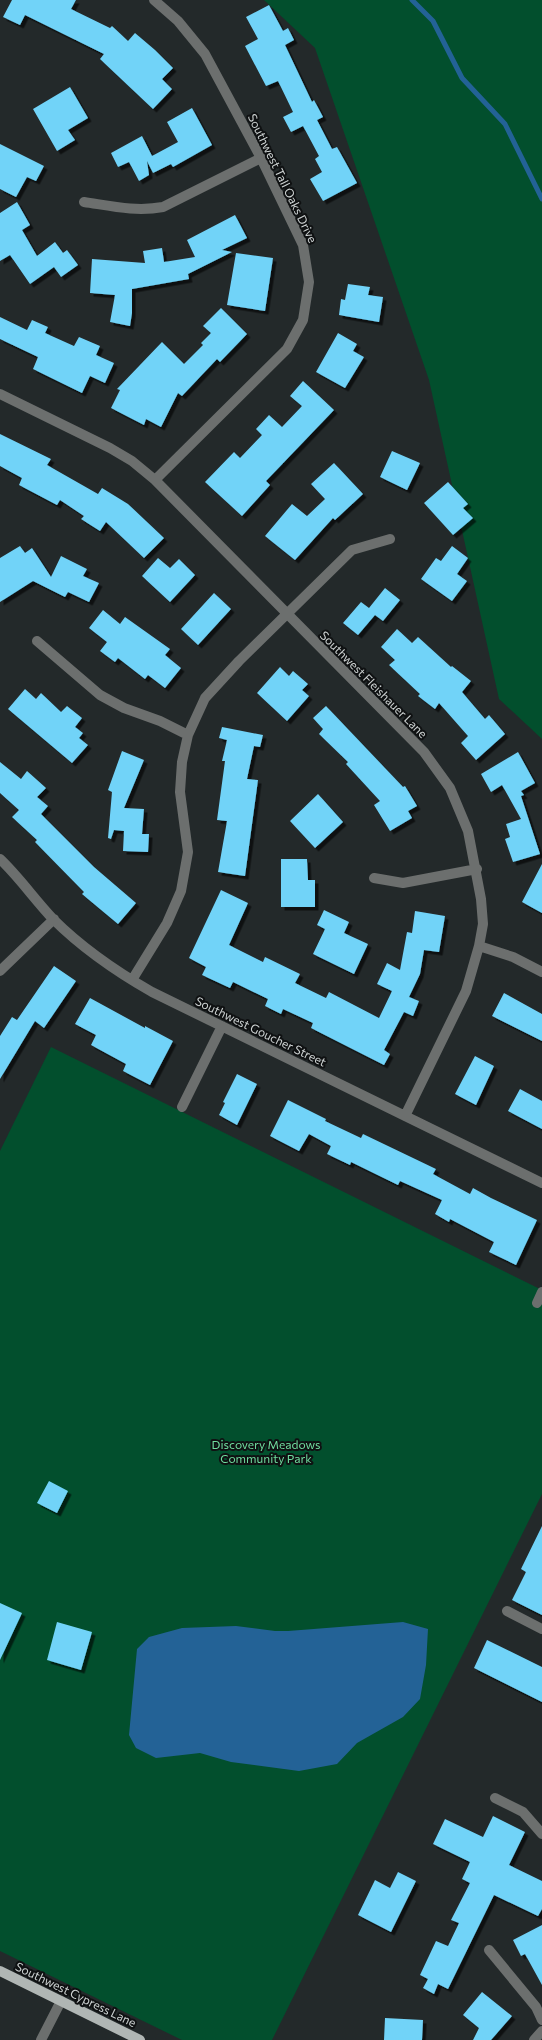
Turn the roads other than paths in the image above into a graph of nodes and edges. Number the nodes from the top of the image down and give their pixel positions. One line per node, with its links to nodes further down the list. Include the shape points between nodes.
1 (154, 0): 2 (street, Southwest Tall Oaks Drive, via 178,21 205,54)
2 (261, 158): 3 (street, via 163,207 148,210 128,209); 5 (street, Southwest Tall Oaks Drive, via 303,244 309,282 303,320 287,349)
3 (84, 202)
4 (0, 394): 5 (street, Southwest Fleishauer Lane, via 110,448 132,461)
5 (155, 480): 7 (street, Southwest Fleishauer Lane)
6 (390, 538): 7 (street, via 352,550)
7 (286, 614): 9 (street, via 205,698); 11 (street, Southwest Fleishauer Lane, via 424,752 450,788 468,831)
8 (37, 641): 9 (street, via 100,695)
9 (188, 735): 17 (street, via 182,762 180,792 188,852 181,891 167,923)
10 (0, 859): 13 (street, Southwest Goucher Street)
11 (477, 869): 12 (street, via 403,883); 14 (street, Southwest Fleishauer Lane, via 483,924)
12 (374, 878)
13 (54, 919): 15 (street); 17 (street, Southwest Goucher Street, via 96,955)
14 (479, 946): 16 (street, via 513,957); 20 (street, Southwest Fleishauer Lane, via 466,992)
15 (0, 971)
16 (542, 972)
17 (132, 980): 18 (street, Southwest Goucher Street)
18 (222, 1026): 19 (street); 20 (street, Southwest Goucher Street)
19 (182, 1106)
20 (405, 1116): 21 (street, Southwest Goucher Street)
21 (542, 1183)
22 (542, 1292): 23 (street)
23 (537, 1303)
24 (507, 1611): 25 (street)
25 (542, 1628)
26 (495, 1798): 27 (street, via 523,1812)
27 (542, 1834)
28 (489, 1950): 31 (street, via 536,2007)
29 (0, 1971): 30 (main road, Southwest Cypress Lane)
30 (61, 2001): 33 (street); 34 (main road, Southwest Cypress Lane)
31 (542, 2020)
32 (542, 2031): 35 (street)
33 (40, 2040)
34 (140, 2040)
35 (534, 2040)

